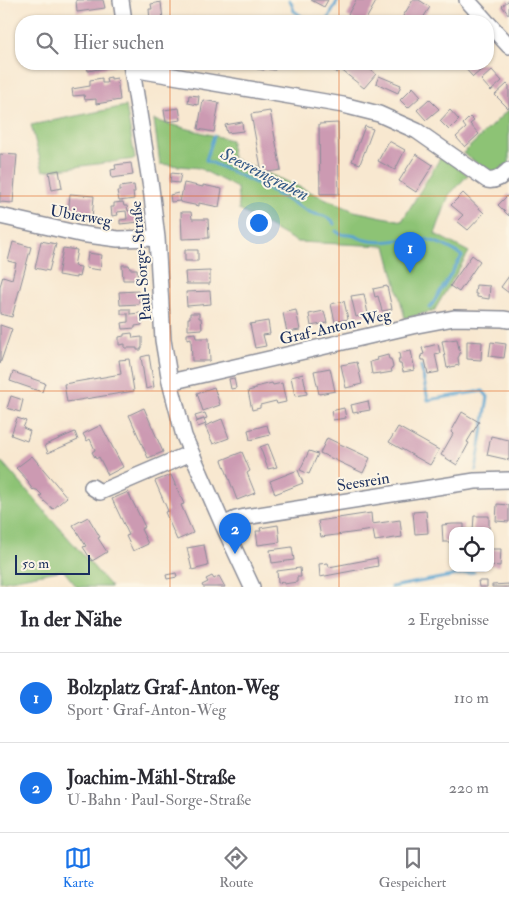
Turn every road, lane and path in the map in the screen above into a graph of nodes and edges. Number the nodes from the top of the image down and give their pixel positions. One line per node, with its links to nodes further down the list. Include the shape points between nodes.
1 (121, 0): 3 (street)
2 (467, 0): 4 (street)
3 (123, 15)
4 (481, 15)
5 (494, 30): 6 (street)
6 (509, 46)
7 (132, 70): 11 (street, Paul-Sorge-Straße)
8 (153, 70): 9 (street, via 380,114 417,131 487,180 497,180)
9 (509, 170)
10 (1, 219): 11 (street, Ubierweg, via 118,239)
11 (157, 238): 13 (street, Paul-Sorge-Straße, via 163,340)
12 (509, 320): 13 (street, Graf-Anton-Weg, via 454,318)
13 (170, 382): 14 (street, Paul-Sorge-Straße)
14 (191, 454): 16 (street, via 100,492); 17 (street, Paul-Sorge-Straße)
15 (509, 480): 17 (street, Seesrein, via 475,481 245,517)
16 (92, 487)
17 (223, 525): 18 (street, Paul-Sorge-Straße)
18 (252, 587)

